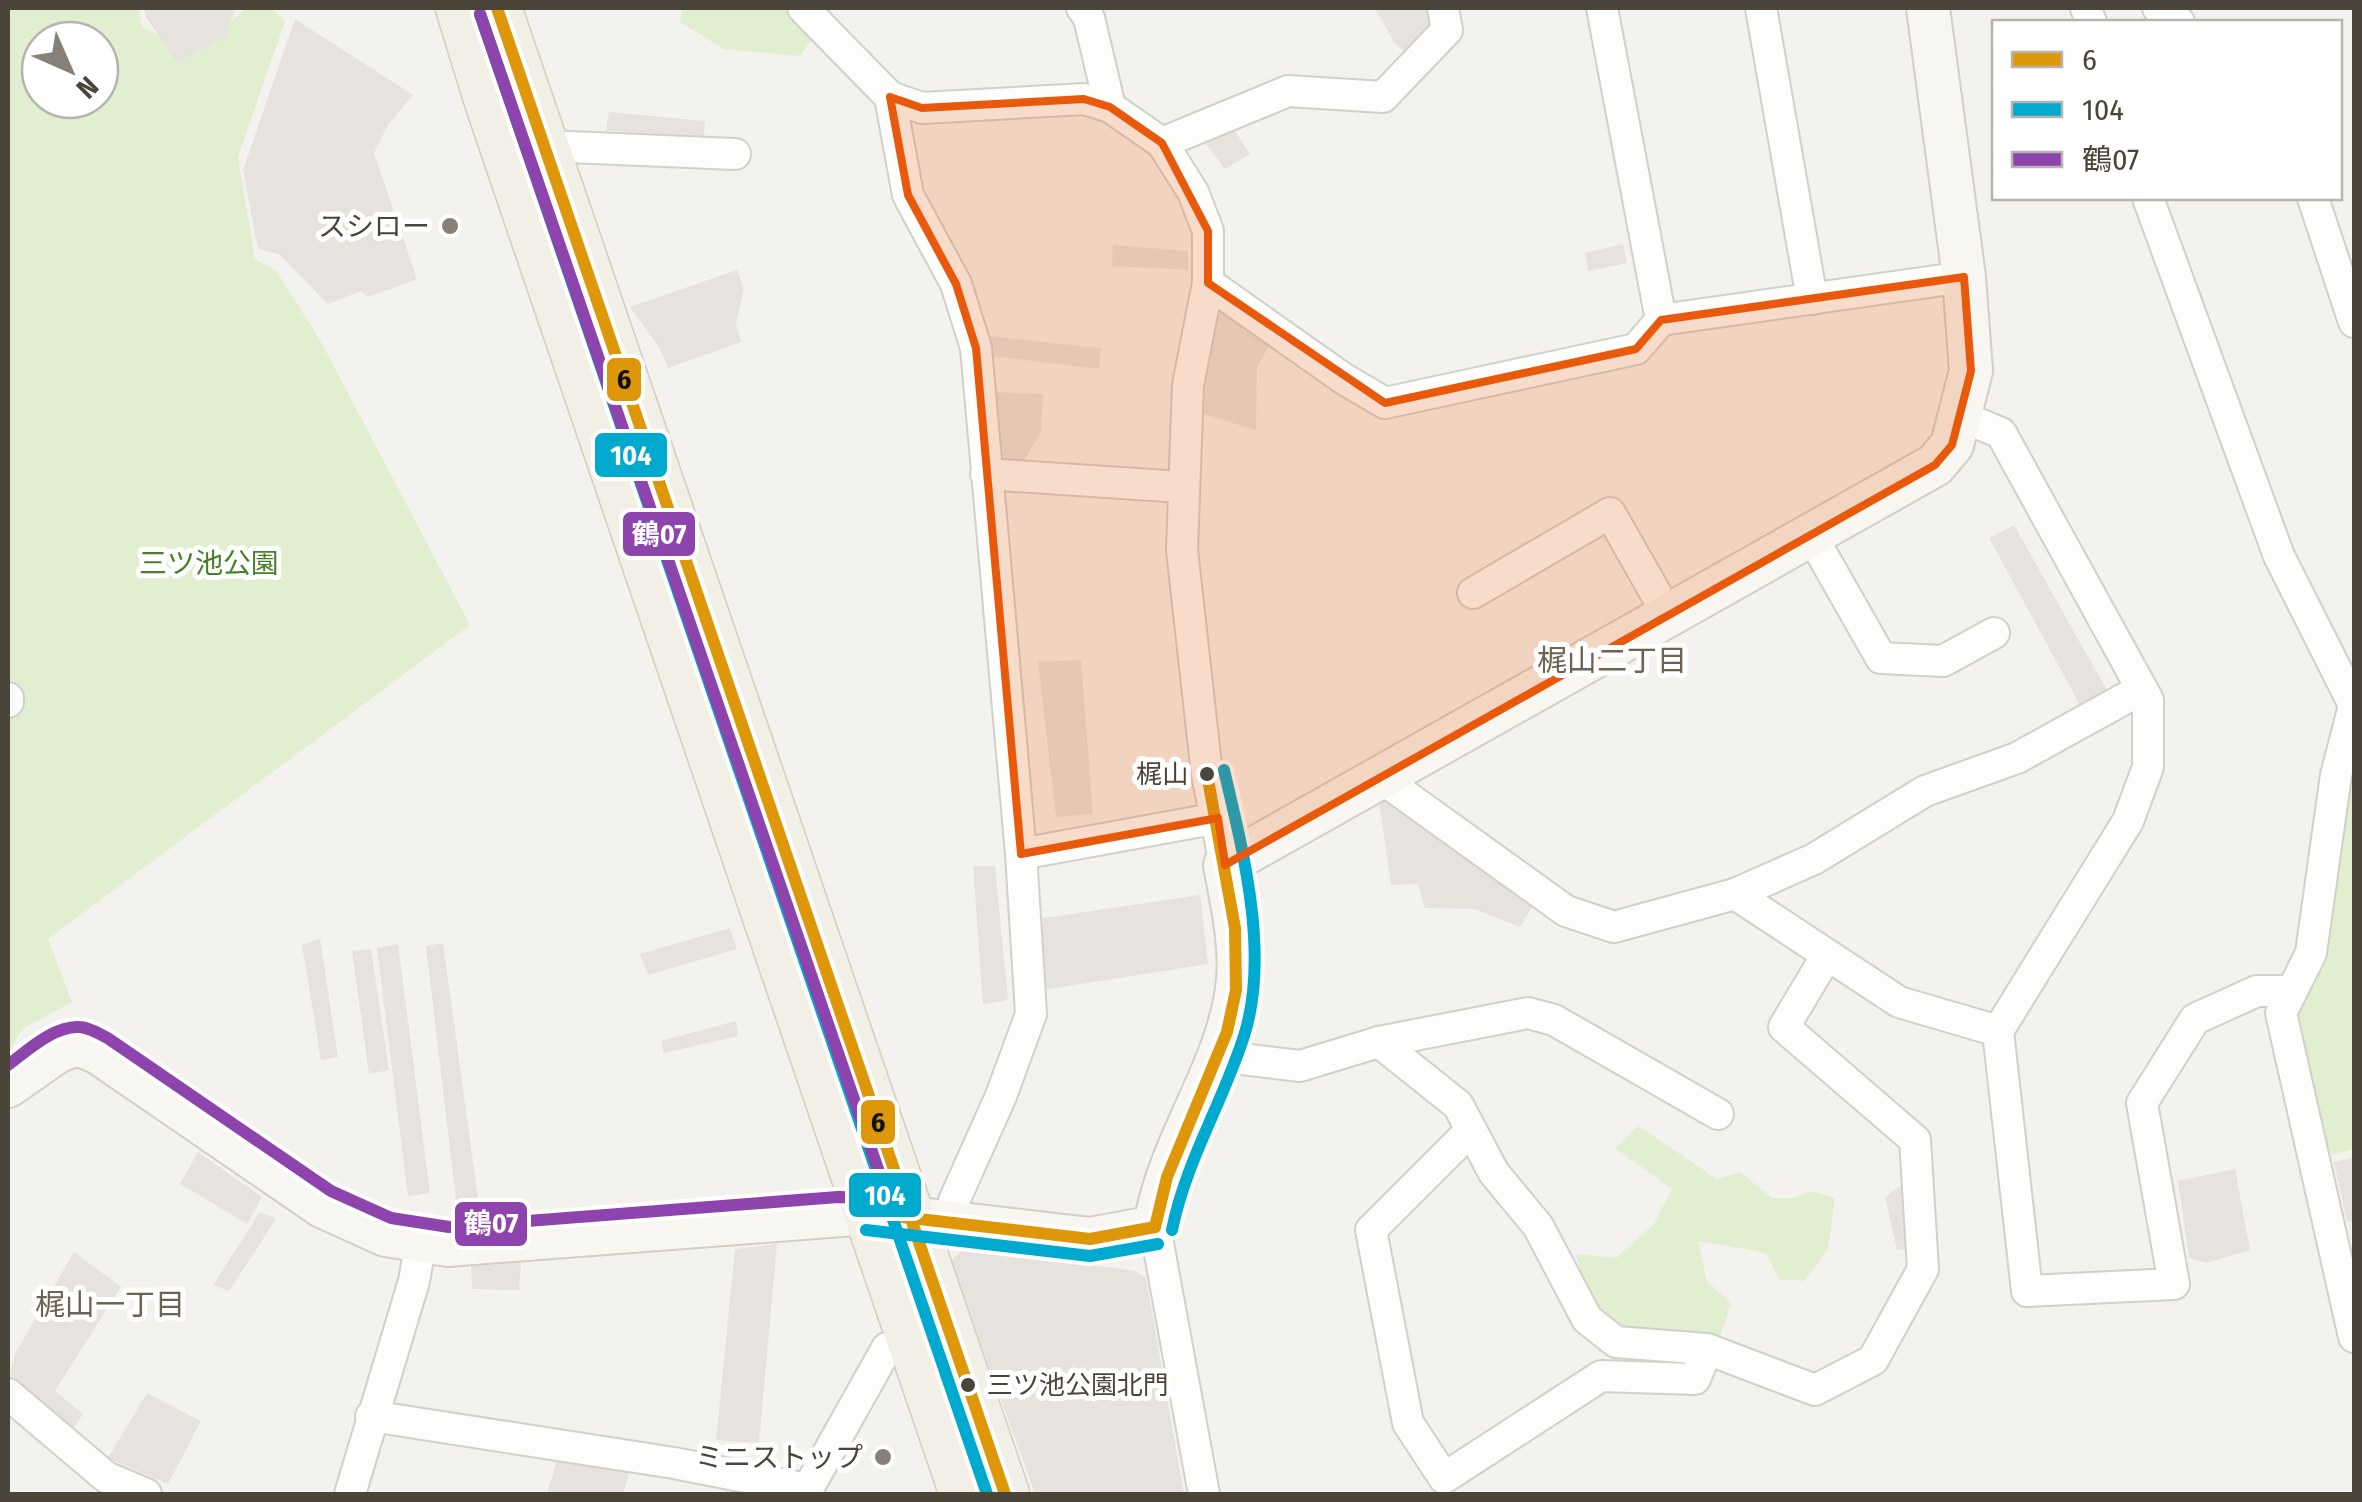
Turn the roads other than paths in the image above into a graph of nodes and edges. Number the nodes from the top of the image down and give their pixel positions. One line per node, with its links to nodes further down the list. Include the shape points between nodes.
1 (460, 8): 43 (main road)
2 (498, 8): 12 (main road)
3 (803, 8): 9 (street)
4 (1082, 8): 10 (street)
5 (1443, 8): 11 (street, via 1448,30 1383,97 1288,91)
6 (1602, 8): 19 (street)
7 (1761, 8): 18 (street)
8 (1928, 8): 16 (street)
9 (890, 97): 10 (street, via 922,108 1084,99); 22 (street, via 908,195 956,284 976,348)
10 (1110, 107): 11 (street)
11 (1162, 142): 17 (street, via 1208,231)
12 (545, 146): 13 (street); 43 (main road)
13 (735, 154)
14 (2149, 200): 29 (street, via 2279,556)
15 (2314, 200): 20 (street)
16 (1964, 277): 18 (street); 21 (street, via 1970,371)
17 (1208, 283): 19 (street, via 1385,403 1636,350); 23 (street, via 1188,385)
18 (1812, 300): 19 (street)
19 (1661, 320)
20 (2354, 322)
21 (1960, 416): 24 (street, via 1952,445 1934,465); 28 (street, via 2001,433)
22 (986, 474): 23 (street); 32 (street)
23 (1182, 487): 31 (street, via 1192,649)
24 (1811, 535): 26 (street); 27 (street, via 1881,658 1943,662)
25 (1473, 593): 26 (street, via 1610,514)
26 (1668, 615): 30 (street)
27 (1994, 633)
28 (2142, 689): 34 (street, via 2016,758 1925,791 1814,859); 37 (street, via 2148,700 2148,767 2128,821)
29 (2354, 706): 36 (street, via 2336,776 2311,953)
30 (1381, 778): 33 (street); 34 (street, via 1566,911 1614,928)
31 (1218, 818): 32 (street); 33 (street)
32 (1020, 854): 43 (street, via 1030,1014 954,1201)
33 (1225, 865): 39 (street, via 1238,981)
34 (1735, 894): 35 (street)
35 (1828, 955): 37 (street, via 1899,1002); 48 (street, via 1784,1027 1915,1140 1923,1268 1872,1360 1815,1390)
36 (2292, 990): 37 (street, via 2257,991 2195,1019 2142,1103 2174,1284 2028,1291); 46 (street, via 2281,1013)
37 (1998, 1031)
38 (1380, 1042): 39 (street, via 1300,1066); 41 (street, via 1528,1014 1554,1020); 42 (street, via 1458,1105)
39 (1217, 1056): 44 (street, via 1167,1175)
40 (8, 1086): 45 (street, via 78,1044 322,1206 386,1236)
41 (1718, 1114)
42 (1471, 1130): 48 (street, via 1494,1173 1538,1226 1587,1319 1616,1342); 51 (street, via 1371,1230 1408,1423)
43 (911, 1217): 44 (street, via 1090,1240); 45 (street); 47 (main road); 56 (main road)
44 (1155, 1227): 57 (street)
45 (421, 1242): 50 (street)
46 (2354, 1336)
47 (913, 1340): 52 (street, via 887,1348); 55 (main road)
48 (1707, 1349): 51 (street, via 1695,1378 1601,1376)
49 (8, 1394): 53 (street, via 106,1477)
50 (371, 1416): 52 (street); 54 (street)
51 (1449, 1486)
52 (812, 1490)
53 (143, 1494)
54 (350, 1494)
55 (964, 1494)
56 (1006, 1494)
57 (1204, 1494)

